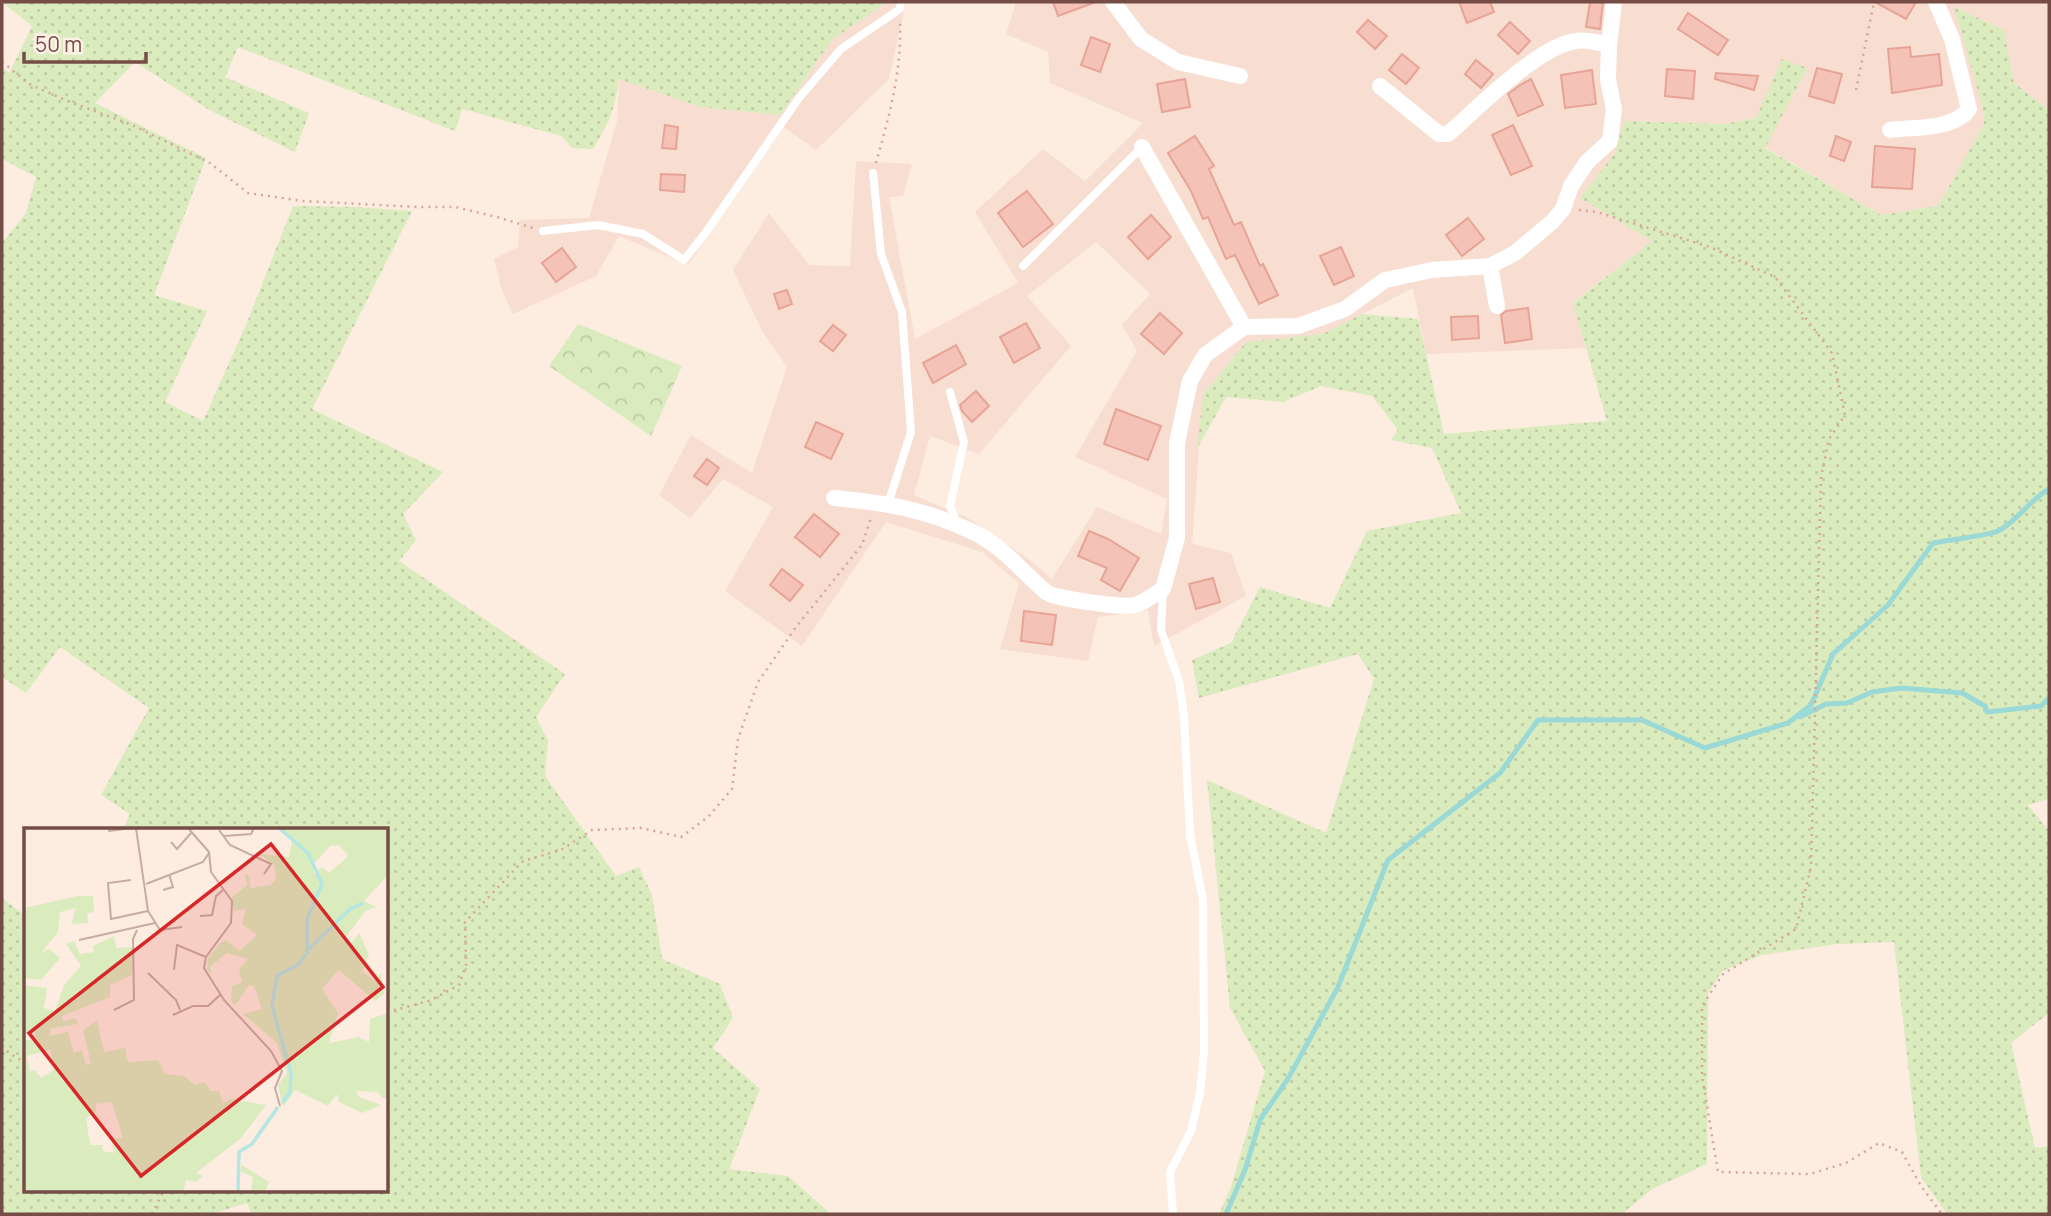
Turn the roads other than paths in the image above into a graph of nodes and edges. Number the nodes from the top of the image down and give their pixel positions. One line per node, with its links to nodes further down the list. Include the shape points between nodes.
1 (1113, 2): 6 (street, via 1141,38 1178,62)
2 (1614, 2): 5 (street)
3 (1936, 2): 8 (street, via 1952,39 1969,109 1963,117 1945,123)
4 (900, 5): 11 (lane, via 841,49 816,78 684,260 643,234 598,225)
5 (1609, 45): 7 (street, via 1576,40 1550,50 1448,134 1439,134); 13 (street, via 1608,80 1614,109 1610,141 1587,162 1553,221)
6 (1241, 76)
7 (1380, 86)
8 (1890, 130)
9 (1142, 147): 12 (lane); 15 (street)
10 (873, 173): 18 (lane, via 881,254 902,312 911,432)
11 (543, 231)
12 (1023, 266)
13 (1490, 266): 14 (street); 15 (street, via 1432,270 1385,280 1345,309 1298,326)
14 (1497, 306)
15 (1244, 327): 20 (street, via 1205,355 1190,381 1178,443 1177,538)
16 (950, 392): 19 (lane, via 964,442 950,506)
17 (834, 498): 18 (street)
18 (883, 503): 19 (street)
19 (957, 525): 20 (street, via 999,546 1049,595 1136,605)
20 (1163, 589): 21 (lane, via 1161,630 1179,681 1189,835 1203,900 1204,1053 1191,1131 1170,1172)
21 (1174, 1214)

